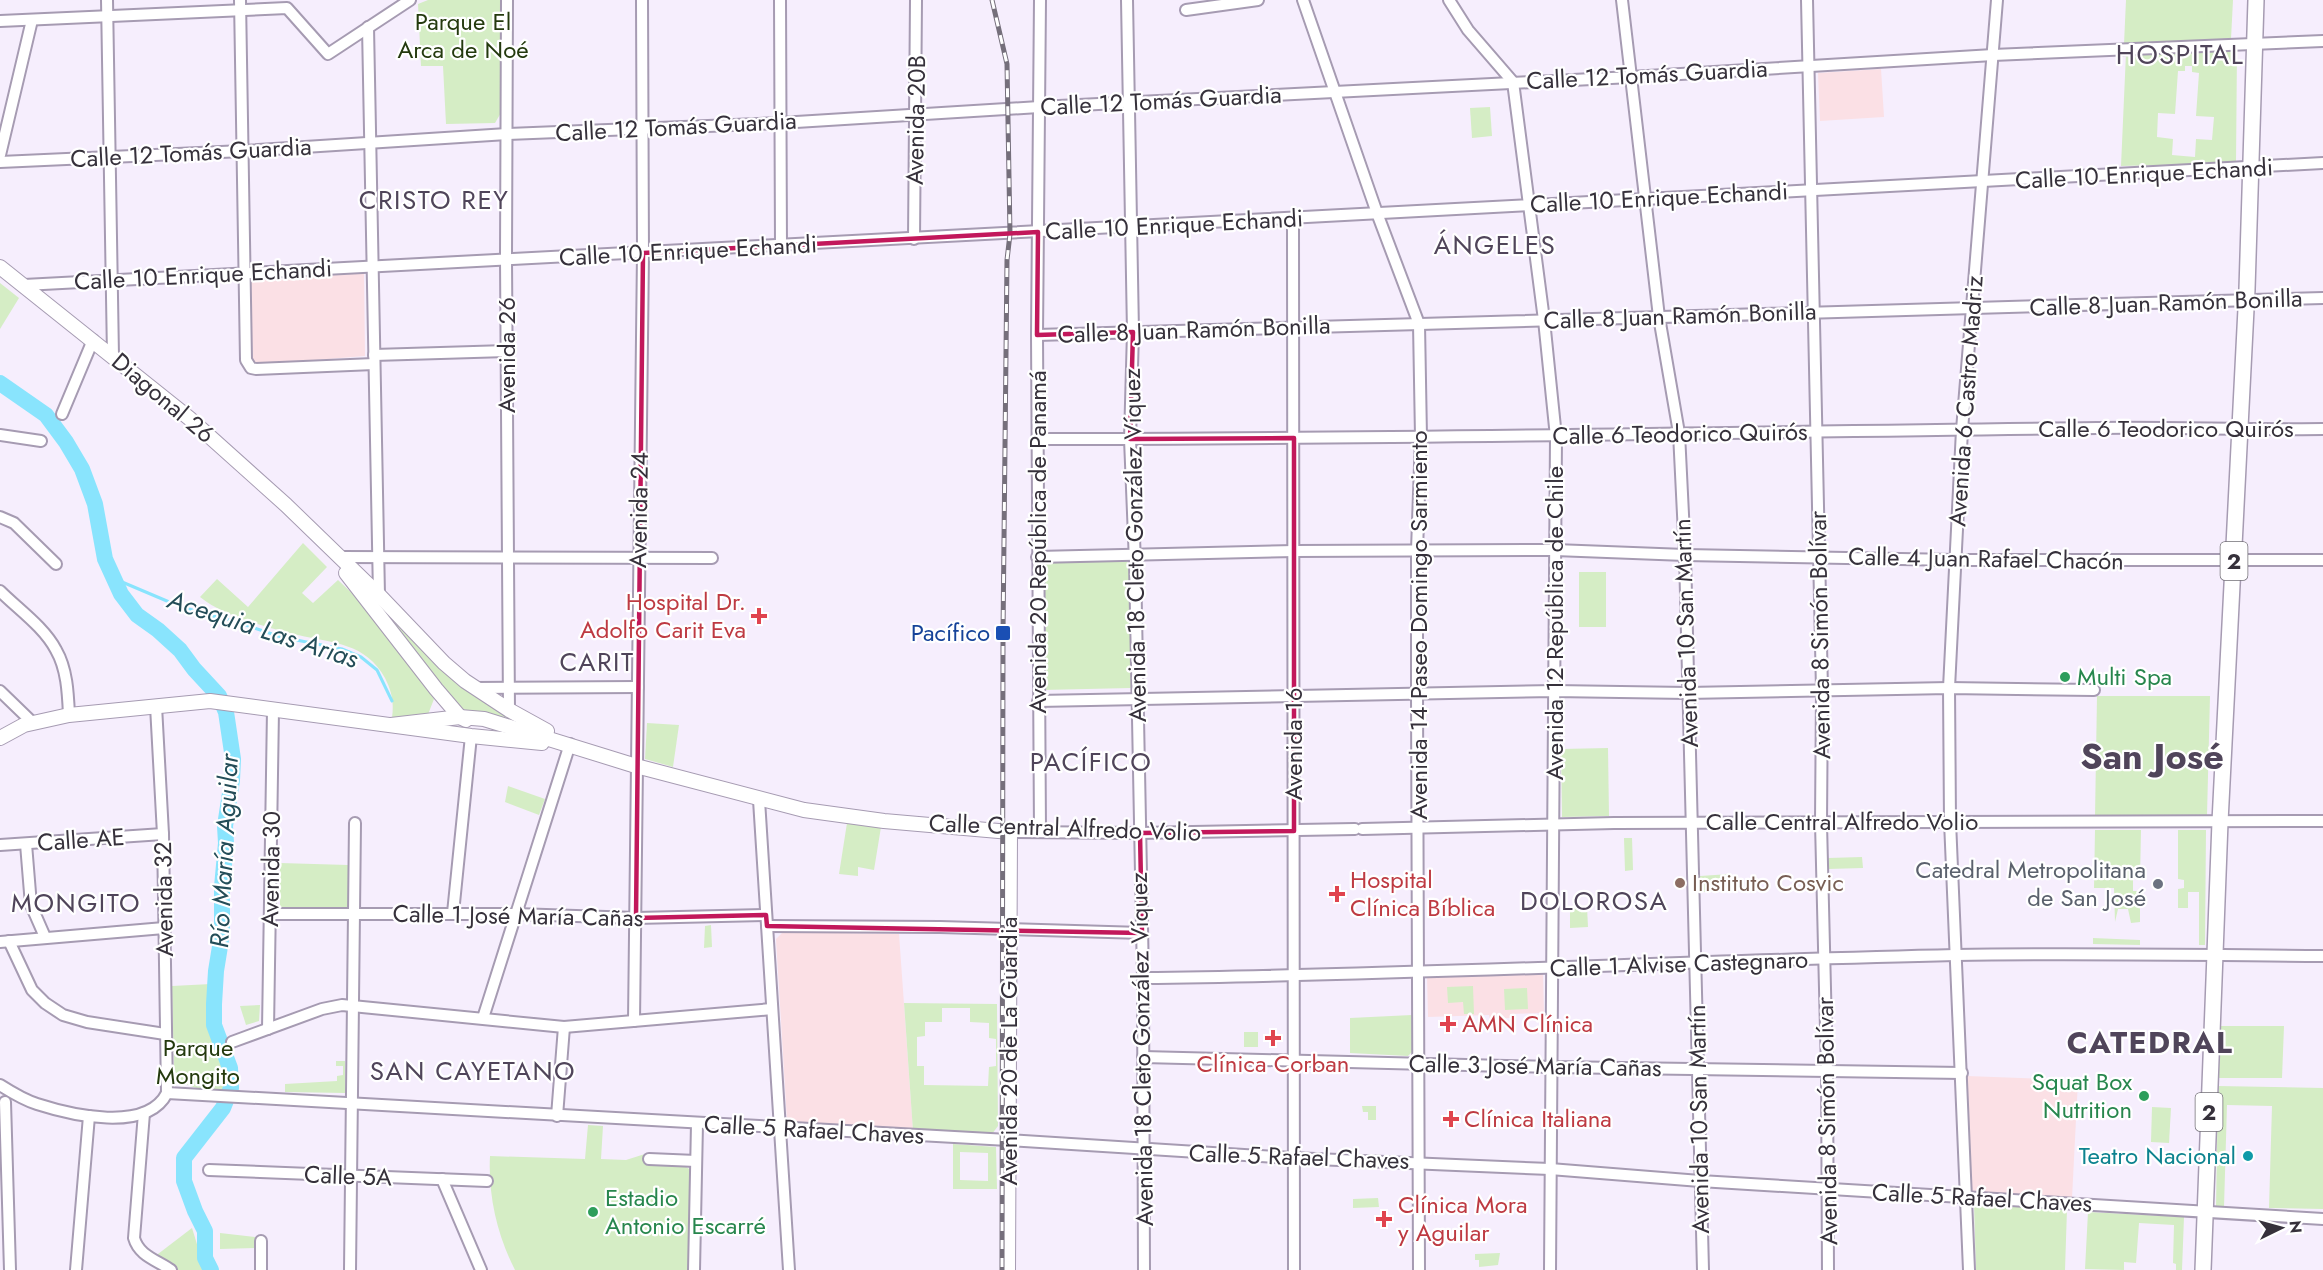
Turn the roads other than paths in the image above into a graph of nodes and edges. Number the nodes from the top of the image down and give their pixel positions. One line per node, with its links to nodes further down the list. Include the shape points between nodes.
1 (107, 0): 20 (street)
2 (410, 0): 23 (street)
3 (507, 0): 37 (street, Avenida 26)
4 (642, 0): 36 (street, Avenida 24)
5 (780, 0): 35 (street)
6 (916, 0): 34 (street, Avenida 20B)
7 (1040, 0): 33 (street, Avenida 20 República de Panamá)
8 (1127, 0): 32 (street, Avenida 18 Cleto González Víquez)
9 (1258, 0): 19 (street)
10 (1303, 0): 31 (street, Avenida 14 Paseo Domingo Sarmiento)
11 (1443, 0): 24 (street)
12 (1449, 0): 24 (street)
13 (1622, 0): 29 (street, Avenida 10 San Martín)
14 (1807, 0): 28 (street, Avenida 8 Simón Bolívar)
15 (1997, 0): 27 (street, Avenida 6 Castro Madriz)
16 (2256, 0): 26 (highway, 2)
17 (285, 4): 18 (street); 23 (street, via 328,54)
18 (240, 5): 20 (street); 39 (street)
19 (1186, 10)
20 (107, 17): 21 (street); 41 (street)
21 (32, 20): 22 (street); 40 (street)
22 (0, 21)
23 (368, 27): 38 (street)
24 (1468, 30): 30 (street)
25 (2323, 41): 26 (street, Calle 12 Tomás Guardia)
26 (2255, 45): 27 (street, Calle 12 Tomás Guardia); 44 (highway, 2)
27 (1993, 55): 28 (street, Calle 12 Tomás Guardia); 45 (street, Avenida 6 Castro Madriz)
28 (1808, 67): 29 (street, Calle 12 Tomás Guardia); 46 (street, Avenida 8 Simón Bolívar)
29 (1632, 77): 30 (street, Calle 12 Tomás Guardia); 47 (street, Avenida 10 San Martín)
30 (1513, 82): 31 (street, Calle 12 Tomás Guardia); 48 (street, Avenida 12 República de Chile)
31 (1336, 92): 32 (street, Calle 12 Tomás Guardia); 49 (street, Avenida 14 Paseo Domingo Sarmiento)
32 (1128, 103): 33 (street, Calle 12 Tomás Guardia); 51 (street, Avenida 18 Cleto González Víquez)
33 (1039, 107): 34 (street, Calle 12 Tomás Guardia); 52 (street, Avenida 20 República de Panamá)
34 (917, 115): 35 (street, Calle 12 Tomás Guardia); 53 (street, Avenida 20B)
35 (780, 123): 36 (street, Calle 12 Tomás Guardia); 54 (street)
36 (644, 129): 37 (street, Calle 12 Tomás Guardia); 55 (street, Avenida 24)
37 (507, 134): 38 (street, Calle 12 Tomás Guardia); 56 (street, Avenida 26)
38 (370, 144): 39 (street, Calle 12 Tomás Guardia); 57 (street)
39 (243, 151): 41 (street, Calle 12 Tomás Guardia); 59 (street)
40 (0, 156)
41 (110, 157): 42 (street, Calle 12 Tomás Guardia); 60 (street)
42 (0, 162)
43 (2323, 163): 44 (street, Calle 10 Enrique Echandi)
44 (2251, 168): 45 (street, Calle 10 Enrique Echandi); 63 (highway, 2)
45 (1983, 183): 46 (street, Calle 10 Enrique Echandi); 64 (street, Avenida 6 Castro Madriz)
46 (1812, 191): 47 (street, Calle 10 Enrique Echandi); 65 (street, Avenida 8 Simón Bolívar)
47 (1644, 198): 48 (street, Calle 10 Enrique Echandi); 66 (street, Avenida 10 San Martín)
48 (1528, 205): 49 (street, Calle 10 Enrique Echandi); 67 (street, Avenida 12 República de Chile)
49 (1377, 213): 50 (street, Calle 10 Enrique Echandi); 68 (street, Avenida 14 Paseo Domingo Sarmiento)
50 (1293, 218): 51 (street, Calle 10 Enrique Echandi); 69 (street, Avenida 16)
51 (1132, 227): 52 (street, Calle 10 Enrique Echandi); 70 (street, Avenida 18 Cleto González Víquez)
52 (1038, 232): 53 (street, Calle 10 Enrique Echandi); 71 (street, Avenida 20 República de Panamá)
53 (914, 239): 54 (street, Calle 10 Enrique Echandi)
54 (781, 246): 55 (street, Calle 10 Enrique Echandi)
55 (643, 253): 56 (street, Calle 10 Enrique Echandi); 101 (street, Avenida 24)
56 (506, 260): 57 (street, Calle 10 Enrique Echandi); 73 (street, Avenida 26)
57 (373, 266): 59 (street, Calle 10 Enrique Echandi); 75 (street)
58 (0, 267): 61 (main road, Diagonal 26)
59 (244, 274): 60 (street, Calle 10 Enrique Echandi); 75 (street, via 248,365 256,369)
60 (112, 279): 61 (street, Calle 10 Enrique Echandi); 74 (street)
61 (24, 285): 72 (main road, Diagonal 26)
62 (2323, 298): 63 (street, Calle 8 Juan Ramón Bonilla)
63 (2246, 300): 64 (street, Calle 8 Juan Ramón Bonilla); 79 (highway, 2)
64 (1973, 308): 65 (street, Calle 8 Juan Ramón Bonilla); 78 (street, Avenida 6 Castro Madriz)
65 (1815, 312): 66 (street, Calle 8 Juan Ramón Bonilla); 80 (street, Avenida 8 Simón Bolívar)
66 (1659, 317): 67 (street, Calle 8 Juan Ramón Bonilla); 81 (street, Avenida 10 San Martín)
67 (1544, 320): 68 (street, Calle 8 Juan Ramón Bonilla); 83 (street, Avenida 12 República de Chile)
68 (1419, 324): 69 (street, Calle 8 Juan Ramón Bonilla); 84 (street, Avenida 14 Paseo Domingo Sarmiento)
69 (1294, 328): 70 (street, Calle 8 Juan Ramón Bonilla); 85 (street, Avenida 16)
70 (1133, 332): 71 (street, Calle 8 Juan Ramón Bonilla); 87 (street, Avenida 18 Cleto González Víquez)
71 (1037, 335): 86 (street, Avenida 20 República de Panamá)
72 (93, 340): 74 (main road, Diagonal 26); 76 (street)
73 (507, 351): 75 (street); 100 (street, Avenida 26)
74 (113, 356): 90 (main road, Diagonal 26, via 189,418)
75 (374, 359): 99 (street)
76 (62, 414)
77 (2323, 429): 79 (street, Calle 6 Teodorico Quirós)
78 (1962, 430): 79 (street, Calle 6 Teodorico Quirós); 80 (street, Calle 6 Teodorico Quirós); 103 (street, Avenida 6 Castro Madriz)
79 (2240, 430): 105 (highway, 2)
80 (1816, 431): 81 (street, Calle 6 Teodorico Quirós); 98 (street, Avenida 8 Simón Bolívar)
81 (1679, 433): 83 (street, Calle 6 Teodorico Quirós); 95 (street, Avenida 10 San Martín)
82 (0, 435): 88 (street)
83 (1556, 436): 84 (street, Calle 6 Teodorico Quirós); 92 (street, Avenida 12 República de Chile)
84 (1421, 437): 85 (street, Calle 6 Teodorico Quirós); 91 (street, Avenida 14 Paseo Domingo Sarmiento)
85 (1294, 438): 87 (street, Calle 6 Teodorico Quirós); 93 (street, Avenida 16)
86 (1038, 439): 87 (street, Calle 6 Teodorico Quirós); 97 (street, Avenida 20 República de Panamá)
87 (1130, 439): 94 (street, Avenida 18 Cleto González Víquez)
88 (41, 441)
89 (0, 517): 106 (street, via 14,523)
90 (319, 538): 96 (main road, Diagonal 26); 113 (main road, Diagonal 26)
91 (1417, 550): 92 (street, Calle 4 Juan Rafael Chacón); 93 (street, Calle 4 Juan Rafael Chacón); 118 (street, Avenida 14 Paseo Domingo Sarmiento)
92 (1555, 550): 95 (street, Calle 4 Juan Rafael Chacón); 117 (street, Avenida 12 República de Chile)
93 (1295, 551): 94 (street, Calle 4 Juan Rafael Chacón); 120 (street, Avenida 16)
94 (1135, 554): 97 (street, Calle 4 Juan Rafael Chacón); 121 (street, Avenida 18 Cleto González Víquez)
95 (1684, 555): 98 (street, Calle 4 Juan Rafael Chacón); 119 (street, Avenida 10 San Martín)
96 (339, 557): 99 (street); 108 (main road, Diagonal 26)
97 (1037, 557): 122 (street, Avenida 20 República de Panamá)
98 (1819, 557): 103 (street, Calle 4 Juan Rafael Chacón); 114 (street, Avenida 8 Simón Bolívar)
99 (378, 558): 100 (street); 108 (street)
100 (507, 558): 101 (street); 111 (street, Avenida 26)
101 (638, 558): 102 (street); 109 (street, Avenida 24)
102 (712, 558)
103 (1955, 560): 105 (street, Calle 4 Juan Rafael Chacón); 112 (street, Avenida 6 Castro Madriz)
104 (2323, 560): 105 (street, Calle 4 Juan Rafael Chacón)
105 (2234, 561): 140 (highway, 2)
106 (56, 564)
107 (0, 591): 126 (street, via 56,648 63,665)
108 (379, 595): 110 (main road, Diagonal 26, via 444,663)
109 (638, 687): 111 (street); 135 (street, Avenida 24)
110 (475, 688): 111 (street); 125 (main road, Diagonal 26)
111 (509, 688): 125 (street, Avenida 26)
112 (1949, 688): 114 (street); 115 (street); 137 (street, Avenida 6 Castro Madriz)
113 (436, 689): 127 (main road, Diagonal 26); 129 (main road, via 435,710)
114 (1822, 690): 119 (street); 142 (street, Avenida 8 Simón Bolívar)
115 (2094, 690)
116 (0, 691): 128 (street)
117 (1554, 691): 118 (street); 119 (street); 143 (street, Avenida 12 República de Chile)
118 (1417, 693): 120 (street); 144 (street, Avenida 14 Paseo Domingo Sarmiento)
119 (1687, 693): 141 (street, Avenida 10 San Martín)
120 (1293, 696): 121 (street); 145 (street, Avenida 16)
121 (1137, 698): 122 (street); 148 (street, Avenida 18 Cleto González Víquez)
122 (1038, 701): 147 (street, Avenida 20 República de Panamá)
123 (156, 706): 124 (main road, Calle Central Alfredo Volio, via 210,702); 126 (main road, Calle Central Alfredo Volio); 149 (street, Avenida 32)
124 (273, 710): 130 (main road, Calle Central Alfredo Volio); 153 (street, Avenida 30)
125 (509, 710): 134 (main road, Diagonal 26)
126 (69, 715): 128 (main road, Calle Central Alfredo Volio)
127 (460, 717): 129 (main road, Calle Central Alfredo Volio); 133 (main road, Diagonal 26); 134 (main road, Calle Central Alfredo Volio, via 484,719)
128 (32, 722): 132 (main road, Calle Central Alfredo Volio)
129 (428, 722): 130 (main road, Calle Central Alfredo Volio)
130 (391, 725): 131 (main road, Calle Central Alfredo Volio)
131 (471, 736): 133 (main road, Calle Central Alfredo Volio); 154 (street)
132 (0, 738)
133 (511, 739): 134 (main road, Calle Central Alfredo Volio)
134 (570, 744): 135 (main road, Calle Central Alfredo Volio); 155 (street)
135 (636, 766): 136 (main road, Calle Central Alfredo Volio); 156 (street, Avenida 24)
136 (759, 800): 146 (main road, Calle Central Alfredo Volio, via 846,817); 157 (street)
137 (1950, 821): 140 (street, Calle Central Alfredo Volio); 142 (street, Calle Central Alfredo Volio); 163 (street, Avenida 6 Castro Madriz)
138 (2323, 821): 140 (street, Calle Central Alfredo Volio)
139 (355, 822): 152 (street)
140 (2220, 822): 164 (highway, 2)
141 (1691, 823): 142 (street, Calle Central Alfredo Volio); 143 (street, Calle Central Alfredo Volio); 167 (street, Avenida 10 San Martín)
142 (1821, 823): 166 (street, Avenida 8 Simón Bolívar)
143 (1553, 824): 144 (street, Calle Central Alfredo Volio); 168 (street, Avenida 12 República de Chile)
144 (1417, 827): 145 (street, Calle Central Alfredo Volio); 169 (street, Avenida 14 Paseo Domingo Sarmiento)
145 (1294, 831): 148 (street, Calle Central Alfredo Volio); 170 (street, Avenida 16)
146 (1010, 832): 147 (street, Calle Central Alfredo Volio); 159 (main road, Avenida 20 de La Guardia)
147 (1040, 832): 148 (street, Calle Central Alfredo Volio)
148 (1140, 833): 160 (street, Avenida 18 Cleto González Víquez)
149 (163, 834): 150 (street, Calle AE); 158 (street, Avenida 32)
150 (26, 844): 151 (street, Calle AE); 161 (street, via 31,905)
151 (0, 845)
152 (354, 913): 153 (street, Calle 1 José María Cañas); 154 (street, Calle 1 José María Cañas); 172 (street)
153 (271, 914): 177 (street, Avenida 30)
154 (453, 914): 155 (street, Calle 1 José María Cañas)
155 (516, 914): 156 (street, Calle 1 José María Cañas); 174 (street)
156 (636, 918): 157 (street, Calle 1 José María Cañas); 175 (street, Avenida 24)
157 (767, 921): 159 (street, Calle 1 José María Cañas); 173 (street)
158 (164, 928): 161 (street); 178 (street, Avenida 32)
159 (1010, 929): 160 (street, Calle 1 José María Cañas); 197 (main road, Avenida 20 de La Guardia)
160 (1142, 933): 171 (street, Avenida 18 Cleto González Víquez)
161 (45, 937): 162 (street)
162 (4, 942): 178 (street, via 32,990 63,1014)
163 (1956, 955): 164 (street, Calle 1 Alvise Castegnaro); 166 (street, Calle 1 Alvise Castegnaro); 186 (street, Avenida 6 Castro Madriz)
164 (2215, 955): 165 (street, Calle 1 Alvise Castegnaro); 211 (highway, 2)
165 (2323, 956)
166 (1825, 959): 167 (street, Calle 1 Alvise Castegnaro); 185 (street, Avenida 8 Simón Bolívar)
167 (1696, 962): 168 (street, Calle 1 Alvise Castegnaro); 184 (street, Avenida 10 San Martín)
168 (1552, 968): 169 (street, Calle 1 Alvise Castegnaro); 183 (street, Avenida 12 República de Chile)
169 (1418, 971): 170 (street, Calle 1 Alvise Castegnaro); 182 (street, Avenida 14 Paseo Domingo Sarmiento)
170 (1294, 976): 171 (street, Calle 1 Alvise Castegnaro); 181 (street, Avenida 16)
171 (1143, 978): 180 (street, Avenida 18 Cleto González Víquez)
172 (353, 1005): 174 (street); 177 (street, via 322,1009); 191 (street)
173 (772, 1009): 175 (street); 196 (street)
174 (483, 1018): 176 (street)
175 (634, 1021): 176 (street)
176 (564, 1027): 194 (street)
177 (268, 1029): 179 (street)
178 (165, 1035): 188 (street, Avenida 32)
179 (232, 1042)
180 (1143, 1057): 181 (street, Calle 3 José María Cañas); 198 (street, Avenida 18 Cleto González Víquez)
181 (1294, 1060): 182 (street, Calle 3 José María Cañas); 199 (street, Avenida 16)
182 (1419, 1063): 183 (street, Calle 3 José María Cañas); 202 (street, Avenida 14 Paseo Domingo Sarmiento)
183 (1551, 1067): 184 (street, Calle 3 José María Cañas); 203 (street, Avenida 12 República de Chile)
184 (1698, 1070): 185 (street, Calle 3 José María Cañas); 208 (street, Avenida 10 San Martín)
185 (1827, 1071): 186 (street, Calle 3 José María Cañas); 209 (street, Avenida 8 Simón Bolívar)
186 (1962, 1073): 210 (street, Avenida 6 Castro Madriz)
187 (0, 1085): 190 (street)
188 (167, 1093): 191 (street, Calle 5 Rafael Chaves); 192 (street)
189 (2, 1103): 190 (street); 214 (street)
190 (35, 1104): 193 (street)
191 (351, 1104): 194 (street, Calle 5 Rafael Chaves); 205 (street)
192 (144, 1113): 193 (street, via 118,1119); 216 (street, via 134,1238 143,1253)
193 (89, 1116): 215 (street)
194 (557, 1116): 195 (street, Calle 5 Rafael Chaves)
195 (697, 1124): 196 (street, Calle 5 Rafael Chaves); 201 (street)
196 (780, 1128): 197 (street, Calle 5 Rafael Chaves); 221 (street)
197 (1008, 1140): 198 (street, Calle 5 Rafael Chaves); 222 (main road, Avenida 20 de La Guardia)
198 (1143, 1150): 199 (street, Calle 5 Rafael Chaves); 223 (street, Avenida 18 Cleto González Víquez)
199 (1293, 1158): 202 (street, Calle 5 Rafael Chaves); 224 (street, Avenida 16)
200 (649, 1159): 201 (street)
201 (696, 1161): 220 (street)
202 (1419, 1162): 203 (street, Calle 5 Rafael Chaves); 225 (street, Avenida 14 Paseo Domingo Sarmiento)
203 (1550, 1169): 208 (street, Calle 5 Rafael Chaves); 226 (street, Avenida 12 República de Chile)
204 (209, 1170): 205 (street, Calle 5A)
205 (350, 1177): 206 (street, Calle 5A); 218 (street)
206 (442, 1179): 207 (street, Calle 5A); 219 (street)
207 (487, 1181)
208 (1700, 1181): 209 (street, Calle 5 Rafael Chaves); 227 (street, Avenida 10 San Martín)
209 (1827, 1188): 210 (street, Calle 5 Rafael Chaves); 228 (street, Avenida 8 Simón Bolívar)
210 (1966, 1197): 211 (street, Calle 5 Rafael Chaves); 229 (street, Avenida 6 Castro Madriz)
211 (2205, 1212): 212 (street, Calle 5 Rafael Chaves); 230 (highway, 2)
212 (2323, 1219)
213 (261, 1241): 217 (street)
214 (10, 1270)
215 (76, 1270)
216 (171, 1270)
217 (261, 1270)
218 (350, 1270)
219 (482, 1270)
220 (694, 1270)
221 (789, 1270)
222 (1008, 1270)
223 (1144, 1270)
224 (1294, 1270)
225 (1419, 1270)
226 (1550, 1270)
227 (1703, 1270)
228 (1828, 1270)
229 (1969, 1270)
230 (2203, 1270)

